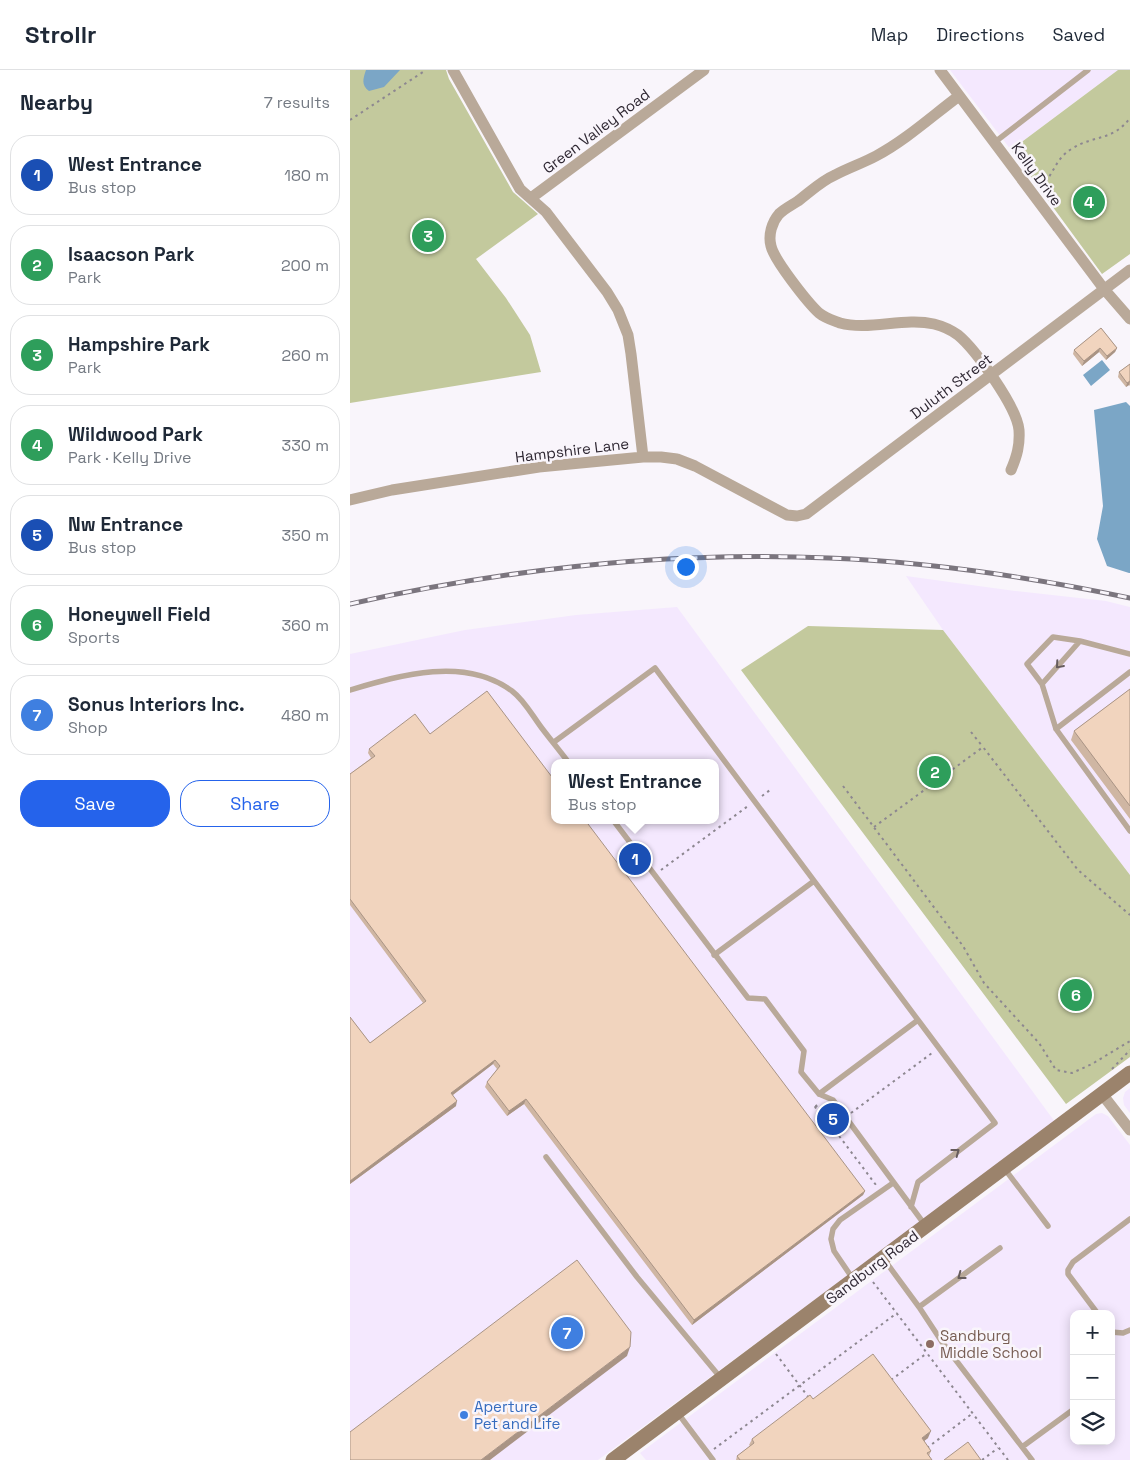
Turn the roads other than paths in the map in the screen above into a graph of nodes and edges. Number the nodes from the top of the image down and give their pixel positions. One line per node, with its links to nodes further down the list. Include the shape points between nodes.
1 (453, 70): 7 (street, via 520,189)
2 (704, 70): 7 (street, Green Valley Road)
3 (940, 70): 5 (street, Kelly Drive)
4 (1088, 70): 6 (lane)
5 (959, 96): 6 (street, Kelly Drive); 11 (street, via 899,141 834,175 779,214 770,235 771,246 775,257 810,303 829,319 855,325 920,322 946,328 968,346)
6 (995, 142): 9 (street, Kelly Drive)
7 (531, 198): 12 (street, via 546,212 618,310 632,354)
8 (1130, 270): 9 (street, Duluth Street)
9 (1104, 289): 10 (street, Kelly Drive); 11 (street, Duluth Street)
10 (1130, 319)
11 (990, 375): 13 (street, via 1012,408 1019,428 1019,451); 15 (street, Duluth Street, via 806,514)
12 (643, 456): 14 (street, Hampshire Lane, via 539,467 392,490); 15 (street, Hampshire Lane, via 695,466)
13 (1012, 470)
14 (350, 500)
15 (787, 515)
16 (1080, 641): 17 (lane); 19 (lane, one-way to 19); 19 (lane, via 1053,637 1027,664)
17 (1130, 654)
18 (1130, 672): 21 (lane)
19 (1042, 684): 21 (lane)
20 (350, 690): 22 (lane, via 429,672 483,676 512,692)
21 (1056, 730): 25 (lane)
22 (554, 742): 23 (lane); 26 (lane, via 655,668)
23 (566, 759)
24 (616, 824): 27 (lane)
25 (1130, 831)
26 (814, 881): 27 (lane); 28 (lane)
27 (714, 955): 30 (lane, via 748,998 765,999 804,1051 802,1072)
28 (918, 1020): 30 (lane); 36 (lane, one-way to 28, via 918,1182 995,1123)
29 (1130, 1073): 31 (street, Sandburg Road)
30 (819, 1094): 35 (lane, via 833,1100)
31 (1102, 1094): 32 (street); 34 (street, Sandburg Road)
32 (1130, 1130)
33 (546, 1157): 47 (lane, via 637,1277)
34 (1004, 1168): 38 (street, Sandburg Road); 39 (lane)
35 (893, 1183): 36 (lane); 42 (lane, via 840,1220 833,1229 834,1251)
36 (911, 1207): 38 (lane)
37 (1130, 1219): 44 (lane, via 1073,1262 1068,1270)
38 (926, 1226): 41 (street, Sandburg Road)
39 (1048, 1226)
40 (1000, 1248): 43 (lane, one-way to 43)
41 (883, 1258): 42 (street, Sandburg Road); 43 (lane)
42 (860, 1276): 47 (street, Sandburg Road)
43 (920, 1307): 50 (lane, via 942,1342)
44 (1095, 1310)
45 (1130, 1330): 46 (lane)
46 (1115, 1332)
47 (722, 1379): 48 (street, Sandburg Road)
48 (677, 1412): 51 (street, Sandburg Road); 52 (lane)
49 (1070, 1412): 50 (lane)
50 (1022, 1447): 53 (lane)
51 (613, 1460)
52 (713, 1460)
53 (1032, 1460)

